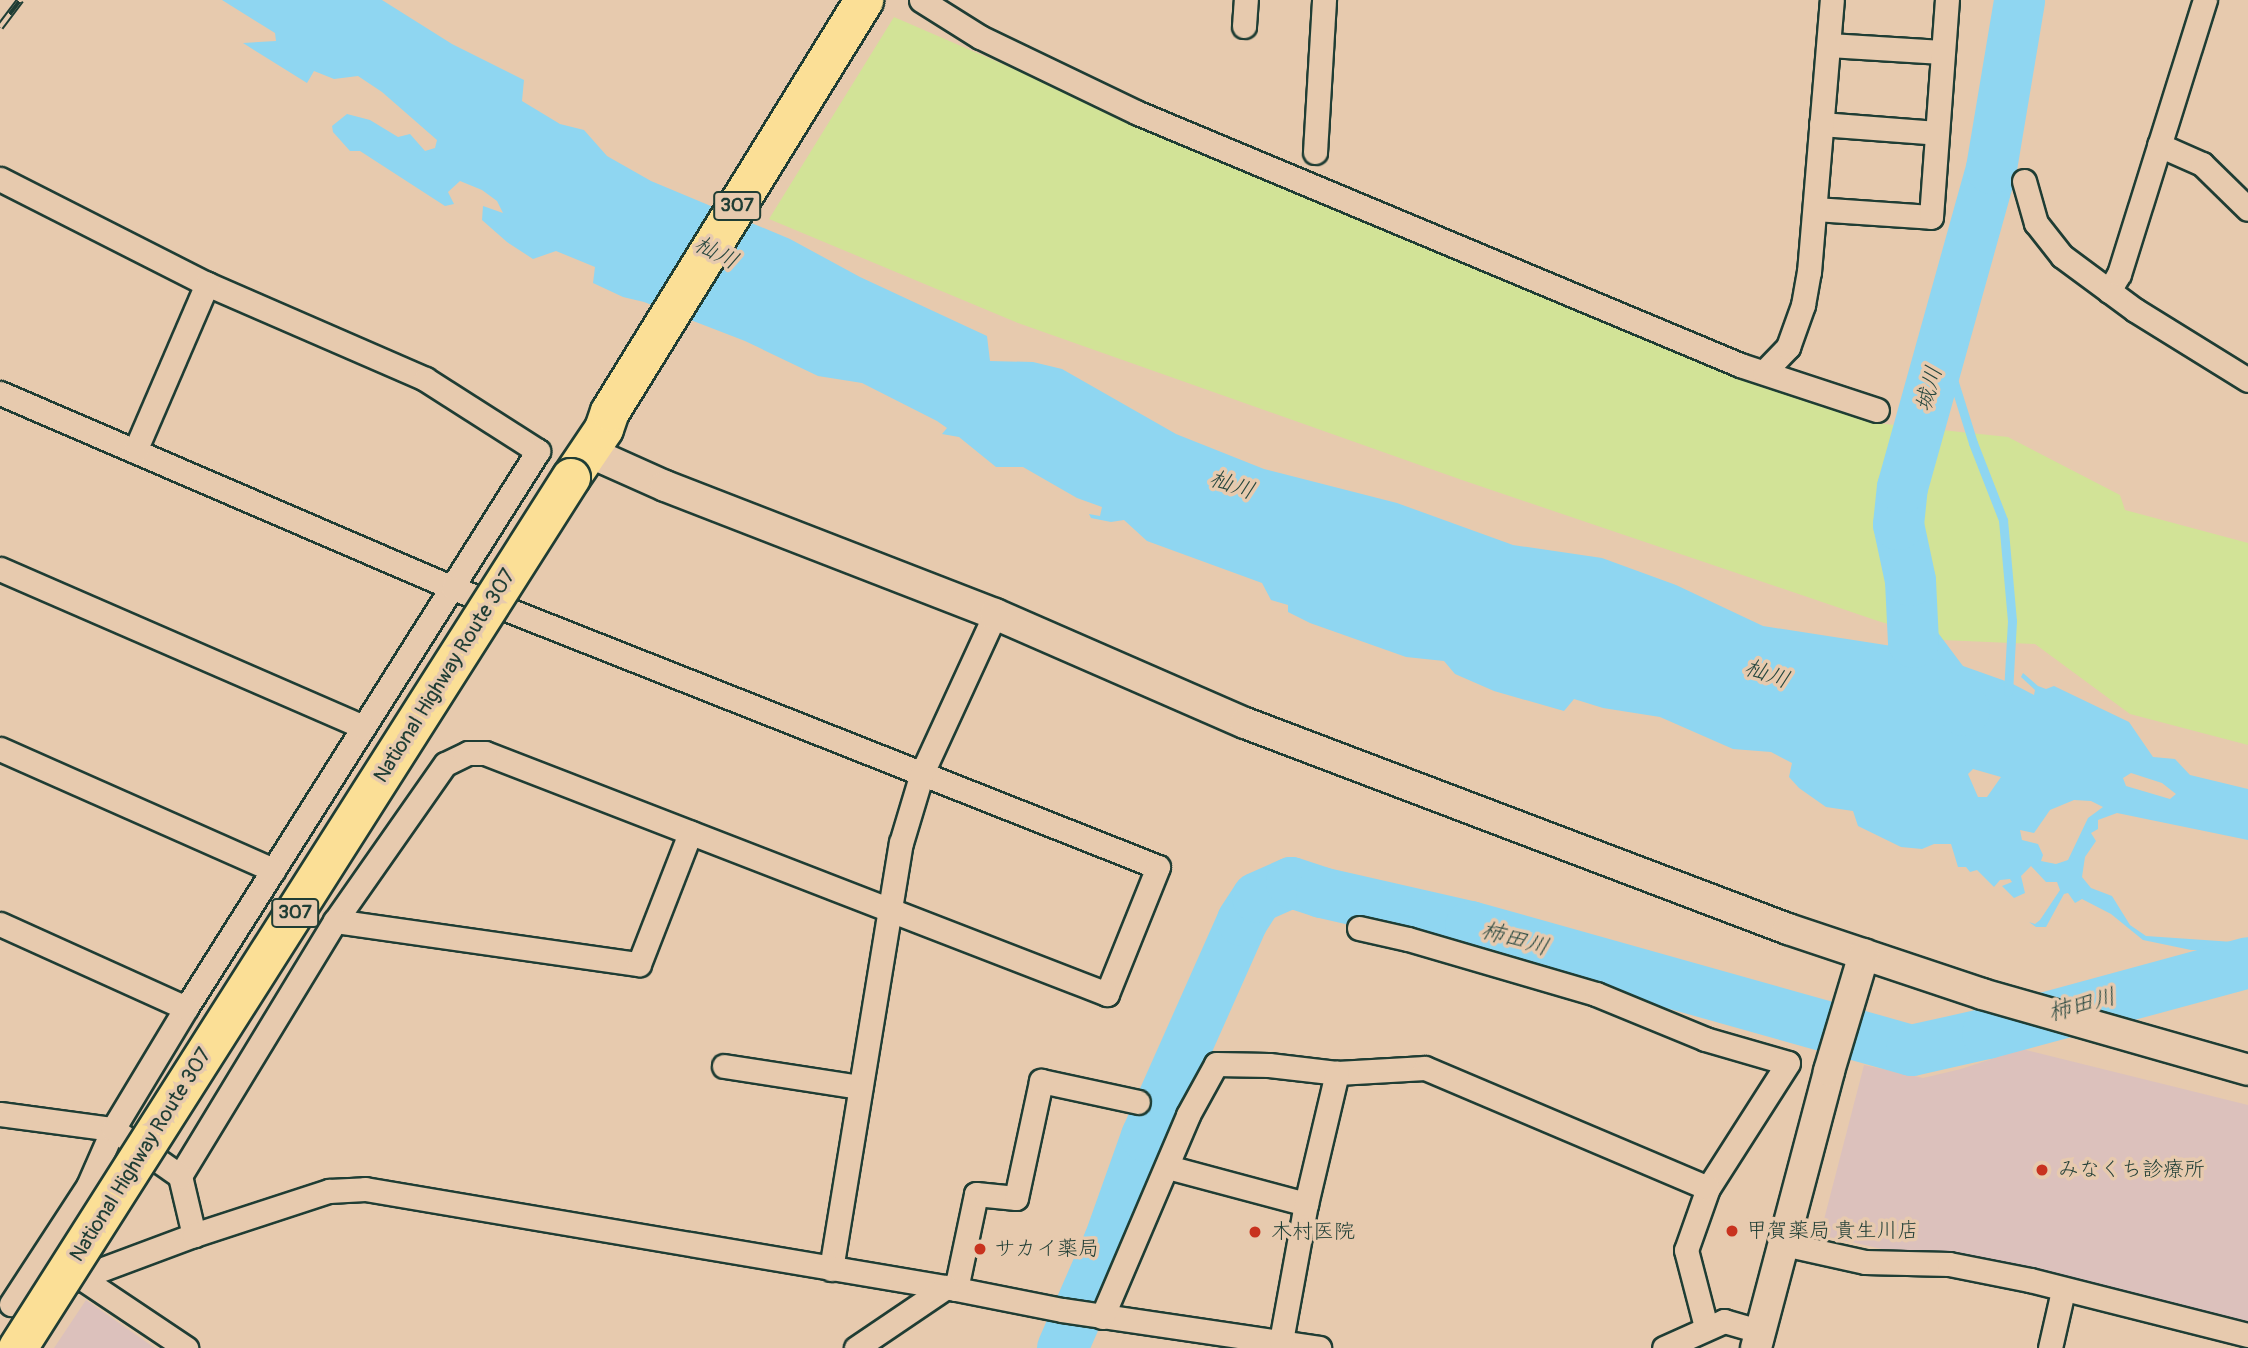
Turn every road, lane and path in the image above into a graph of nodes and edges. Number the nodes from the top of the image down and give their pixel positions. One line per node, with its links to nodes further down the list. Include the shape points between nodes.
1 (864, 0): 26 (highway, National Highway Route 307 / 307)
2 (921, 0): 21 (street, via 980,37 1138,113)
3 (1246, 0): 8 (street)
4 (1324, 0): 14 (street)
5 (1832, 0): 9 (street)
6 (1947, 0): 10 (street)
7 (2205, 0): 13 (street)
8 (1244, 26)
9 (1829, 45): 10 (street); 11 (street)
10 (1942, 52): 12 (street)
11 (1821, 124): 12 (street); 17 (street)
12 (1937, 133): 17 (street, via 1931,217)
13 (2159, 145): 18 (street, via 2202,164); 20 (street, via 2119,274)
14 (1315, 152)
15 (0, 179): 19 (street)
16 (2024, 181): 20 (street, via 2036,223 2049,243)
17 (1815, 209): 21 (street, via 1802,305 1788,346)
18 (2248, 209)
19 (207, 284): 25 (street); 28 (street, via 425,379 538,451)
20 (2109, 291): 22 (street)
21 (1764, 372): 24 (street)
22 (2248, 380)
23 (0, 393): 25 (street)
24 (1877, 410)
25 (135, 451): 28 (street)
26 (580, 465): 29 (street, via 665,486); 64 (highway, National Highway Route 307 / 307, bridge)
27 (0, 569): 30 (street)
28 (453, 588): 30 (street); 32 (street)
29 (995, 614): 32 (street); 39 (street, via 1245,723)
30 (363, 727): 34 (street)
31 (0, 749): 34 (street)
32 (922, 773): 35 (street, via 901,843); 35 (street, via 1158,867 1107,994)
33 (690, 833): 35 (street); 36 (street, via 639,964); 36 (street, via 485,753 468,753 445,764)
34 (273, 870): 40 (street)
35 (888, 912): 44 (street)
36 (335, 921): 49 (street)
37 (0, 924): 40 (street)
38 (1359, 928): 50 (street, via 1596,994 1705,1040 1788,1063)
39 (1864, 954): 42 (street, via 1982,994); 53 (street)
40 (186, 1008): 47 (street)
41 (724, 1066): 44 (street)
42 (2248, 1070)
43 (1337, 1073): 48 (street, via 1216,1064 1188,1115); 50 (street, via 1425,1068); 51 (street)
44 (860, 1087): 54 (street)
45 (1138, 1102): 56 (street, via 1041,1081 1016,1198 976,1194)
46 (0, 1114): 47 (street)
47 (113, 1129): 49 (street); 58 (street, via 88,1186)
48 (1168, 1167): 51 (street); 59 (street)
49 (180, 1176): 52 (street)
50 (1707, 1188): 60 (street, via 1686,1250)
51 (1306, 1204): 63 (street)
52 (194, 1235): 54 (street, via 329,1191 365,1189); 55 (street)
53 (1784, 1244): 57 (street, via 1865,1262 1949,1264); 62 (street)
54 (831, 1269): 56 (street)
55 (80, 1277): 58 (street); 65 (street)
56 (951, 1288): 59 (street); 66 (street)
57 (2063, 1291): 61 (street); 69 (street)
58 (6, 1306)
59 (1094, 1315): 63 (street)
60 (1706, 1327): 62 (street, via 1724,1321); 68 (street)
61 (2248, 1335)
62 (1758, 1339)
63 (1281, 1341): 67 (street)
64 (18, 1348)
65 (186, 1348)
66 (856, 1348)
67 (1319, 1348)
68 (1664, 1348)
69 (2050, 1348)

